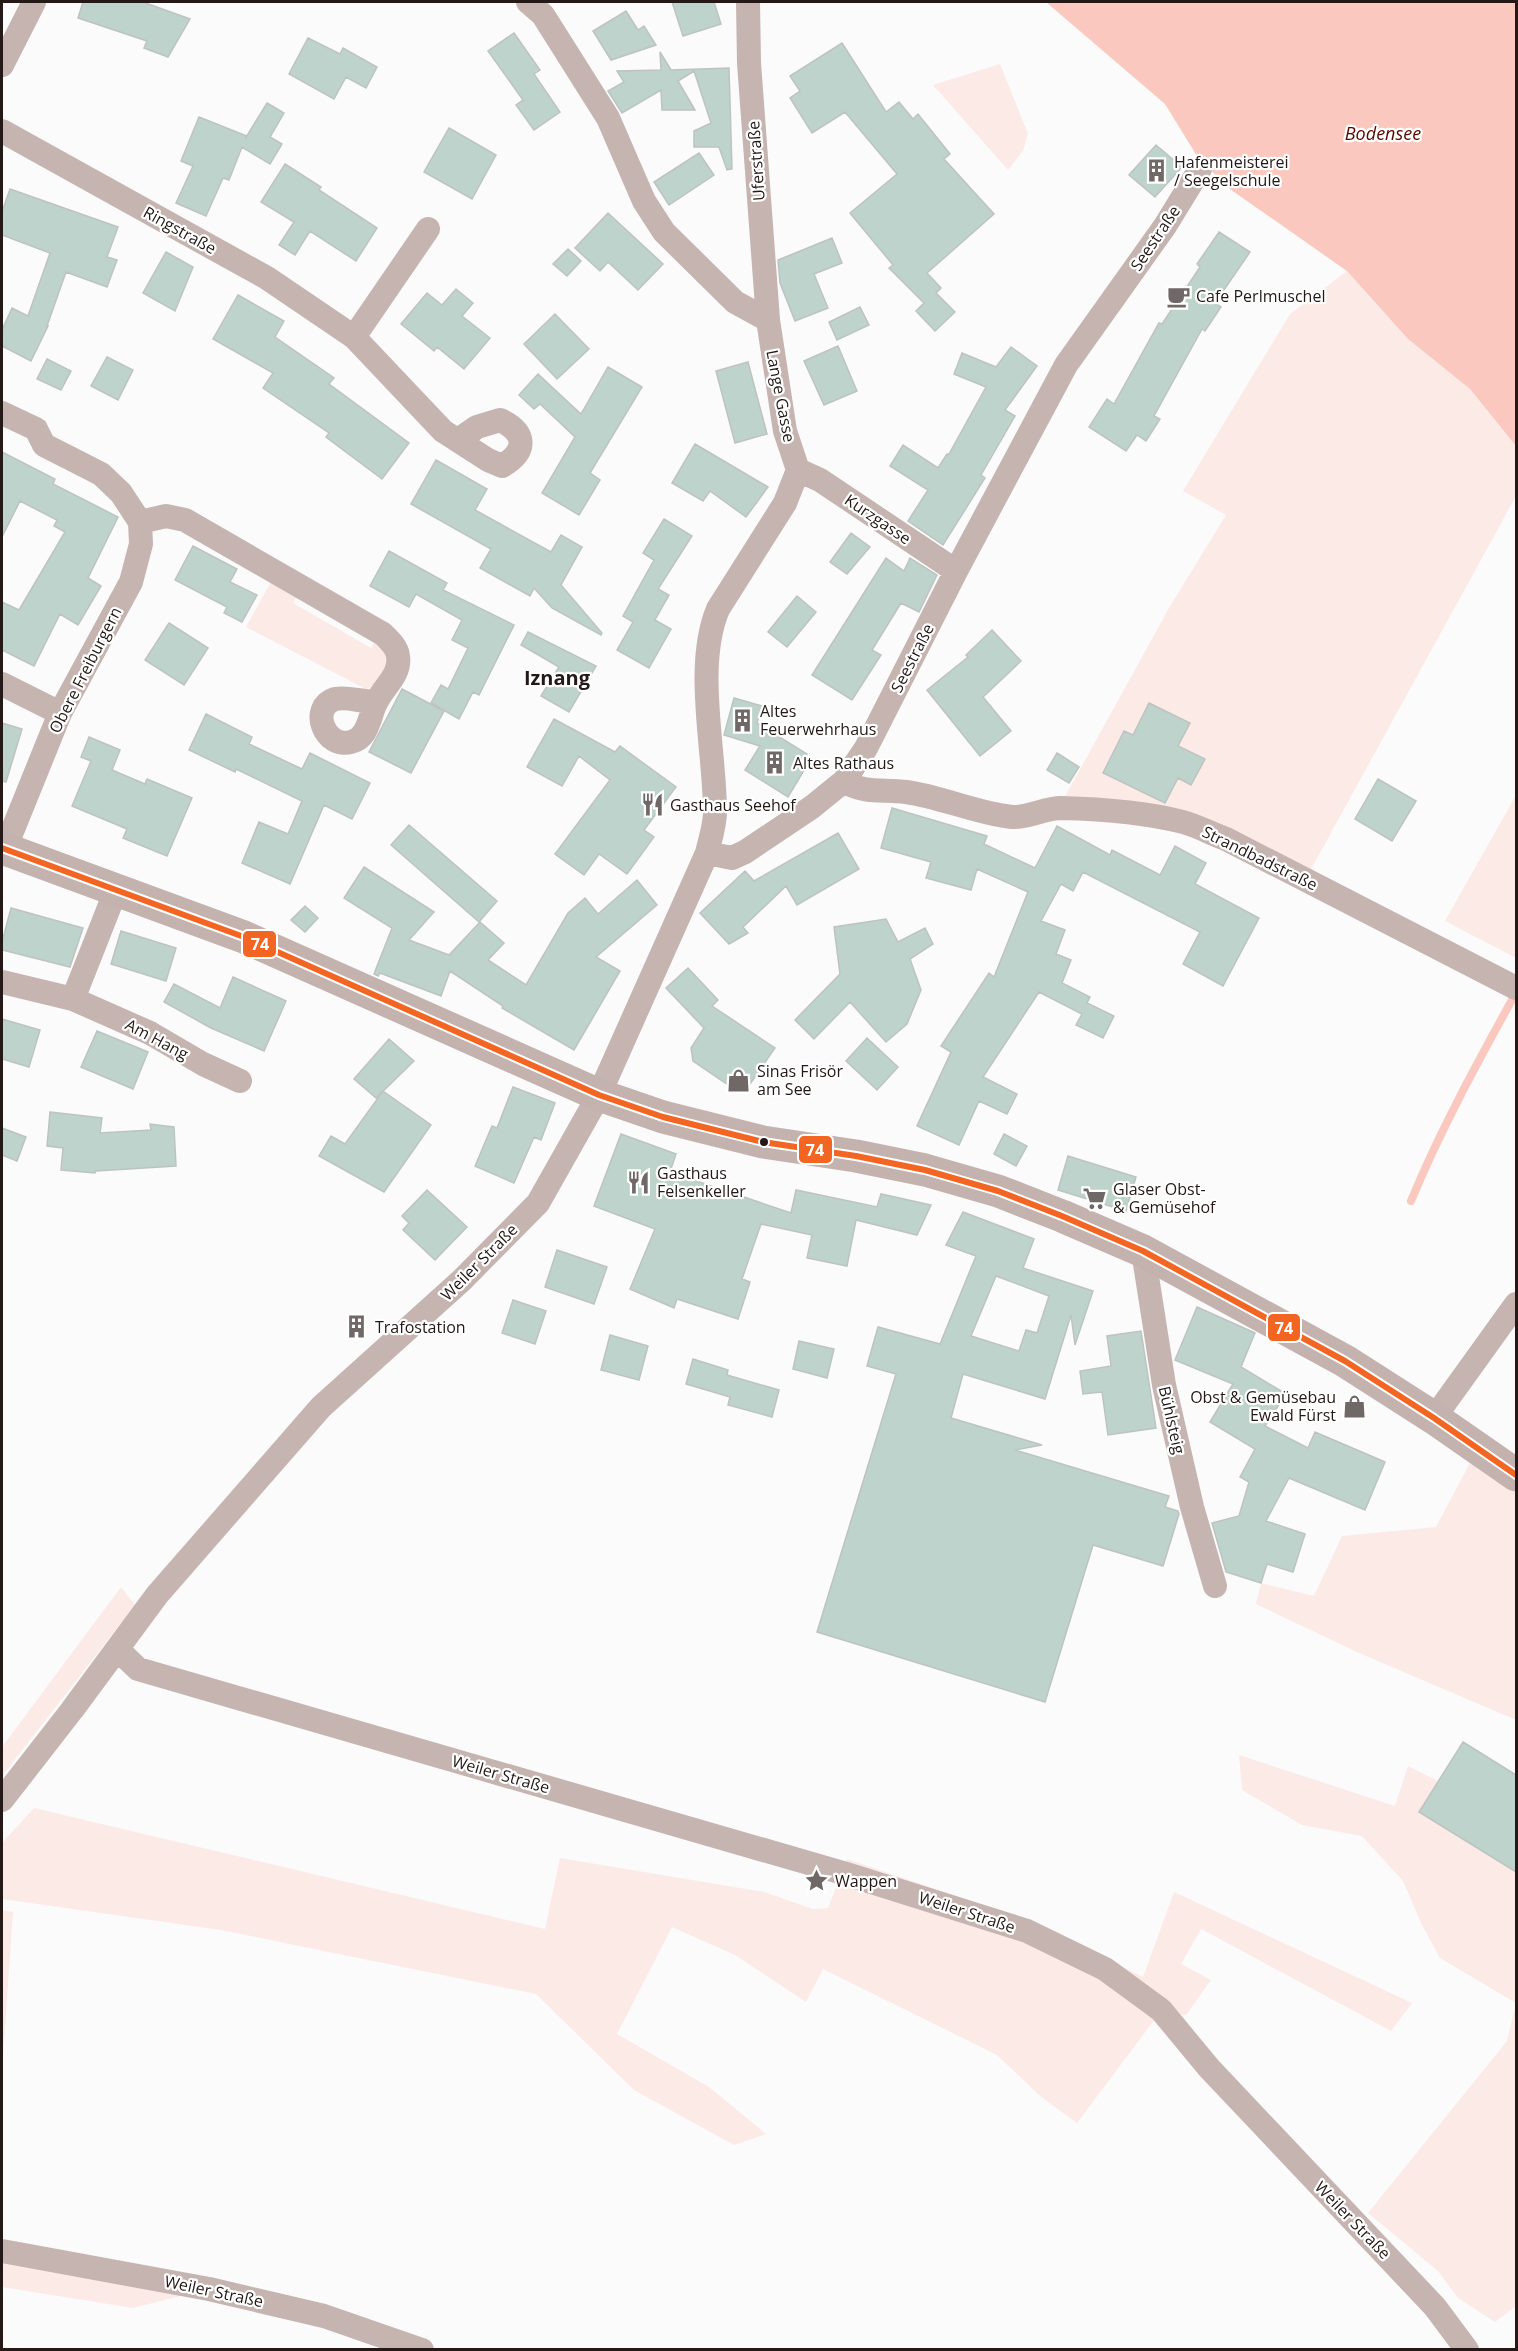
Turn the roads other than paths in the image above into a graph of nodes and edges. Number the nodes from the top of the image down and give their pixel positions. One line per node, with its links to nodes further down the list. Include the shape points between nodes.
1 (34, 2): 4 (street)
2 (528, 2): 8 (street, via 543,15 608,118 644,201 664,232 735,302)
3 (748, 2): 8 (street, Uferstraße, via 748,63)
4 (2, 65)
5 (2, 131): 9 (street, Ringstraße, via 267,278)
6 (1200, 169): 14 (street, Seestraße, via 1165,226 1066,365)
7 (428, 229): 9 (street)
8 (768, 320): 12 (street, Lange Gasse, via 785,430)
9 (354, 337): 11 (street, Ringstraße, via 443,431)
10 (2, 413): 13 (street, via 36,429 44,445 101,474 121,493)
11 (458, 440)
12 (798, 470): 14 (street, Kurzgasse, via 820,480); 20 (street, via 785,503 710,627 708,693 715,814)
13 (140, 522): 16 (street, via 166,516 185,520 383,634 398,656 397,667 395,676); 17 (street, Obere Freiburgern, via 141,544 131,582)
14 (956, 571): 18 (street, Seestraße, via 866,748)
15 (2, 684): 17 (street)
16 (376, 701)
17 (60, 712): 19 (street, Obere Freiburgern)
18 (844, 781): 20 (street, Seestraße, via 745,852 732,858); 23 (street, Strandbadstraße, via 868,790 903,791 1015,817 1058,808 1143,814 1185,823 1226,839)
19 (3, 848): 21 (main road)
20 (707, 853): 26 (street)
21 (116, 890): 24 (street); 26 (main road, via 244,938)
22 (2, 982): 24 (street, Am Hang)
23 (1516, 988)
24 (73, 999): 25 (street, Am Hang, via 150,1033)
25 (240, 1082)
26 (599, 1095): 27 (main road, via 663,1117 763,1142 925,1170 998,1191); 32 (street, Weiler Straße, via 538,1203 462,1280 321,1407 157,1595)
27 (1143, 1251): 29 (main road, via 1344,1361); 31 (street, Bühlsteig, via 1164,1385)
28 (1516, 1304): 29 (street)
29 (1434, 1418): 30 (main road)
30 (1516, 1475)
31 (1215, 1586)
32 (117, 1649): 33 (street, Weiler Straße); 36 (street, Weiler Straße, via 138,1669 843,1873 1027,1931 1105,1969 1161,2010 1209,2068 1436,2307)
33 (2, 1800)
34 (2, 2251): 35 (street, Weiler Straße, via 210,2289 324,2316)
35 (422, 2349)
36 (1467, 2349)

